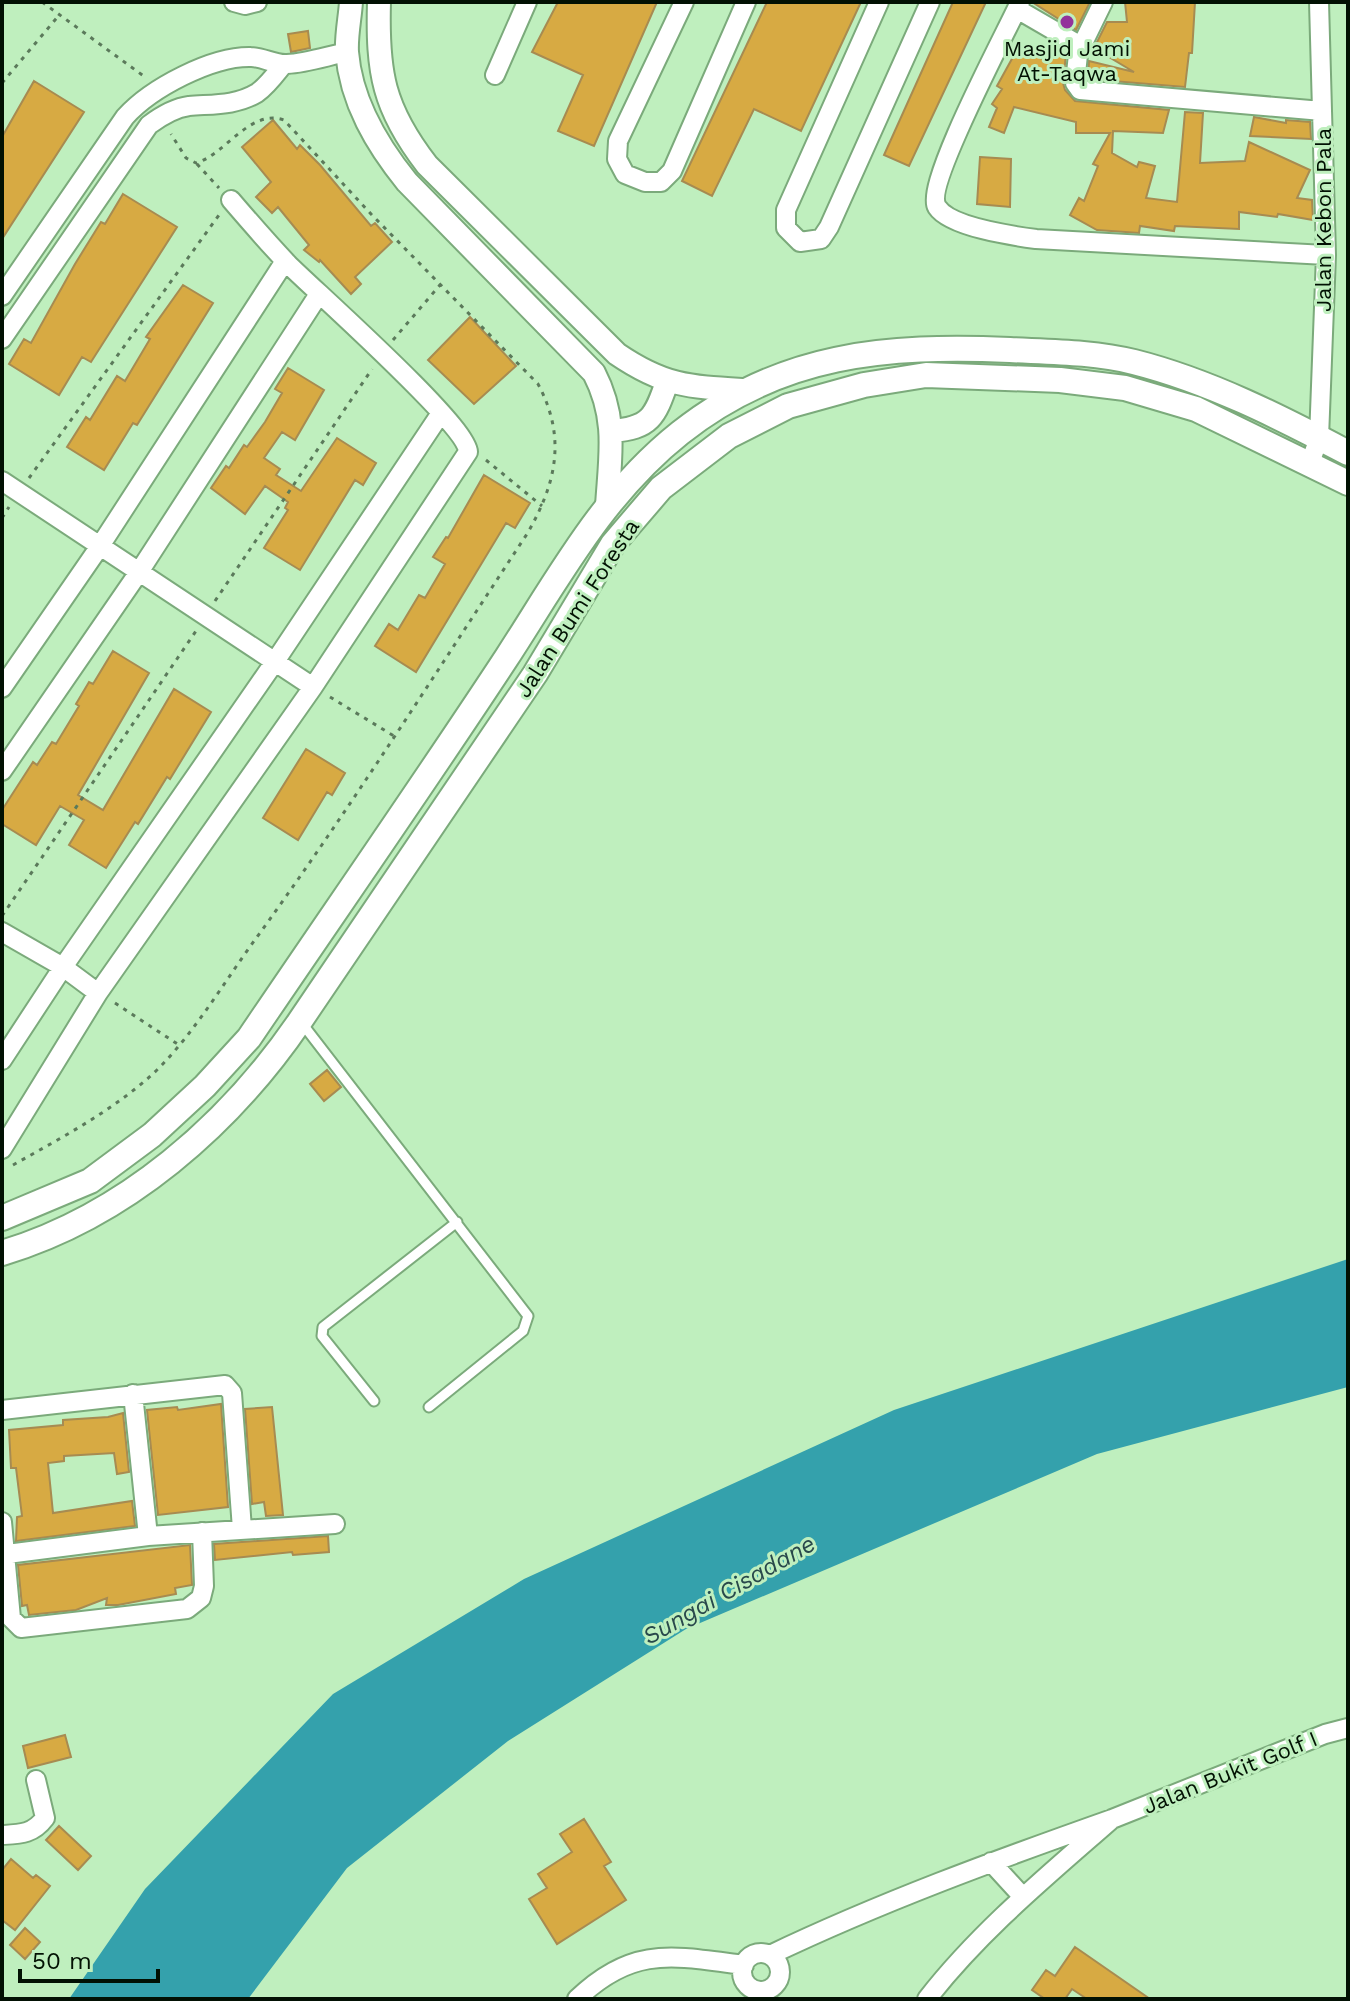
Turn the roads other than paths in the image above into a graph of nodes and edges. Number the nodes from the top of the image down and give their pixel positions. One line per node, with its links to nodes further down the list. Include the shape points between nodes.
1 (234, 2): 2 (street)
2 (257, 2)
3 (351, 2): 14 (street)
4 (379, 2): 23 (street, via 378,55 405,136 427,165)
5 (527, 2): 16 (street)
6 (684, 2): 7 (street, via 618,141 617,159 625,174 645,182 661,182 672,171)
7 (746, 2)
8 (879, 2): 9 (street, via 786,210 786,228 800,242 821,239 829,227)
9 (930, 2)
10 (1103, 2): 13 (street)
11 (1319, 2): 19 (street, Jalan Kebon Pala)
12 (1018, 6): 13 (street); 21 (street, via 953,140 934,195 944,213 994,233 1036,239)
13 (1079, 45): 19 (street, via 1075,83 1080,90)
14 (347, 52): 15 (street); 26 (street, via 360,108 382,151)
15 (283, 65): 17 (street, via 234,58); 18 (street, via 258,92 242,100)
16 (495, 75)
17 (180, 78): 18 (street); 25 (street, via 155,90 125,117)
18 (186, 106): 27 (street, via 164,114 141,133)
19 (1322, 111): 21 (street, Jalan Kebon Pala)
20 (231, 200): 22 (street)
21 (1326, 255): 34 (street, Jalan Kebon Pala)
22 (285, 261): 24 (street); 40 (street)
23 (540, 278): 26 (street); 30 (street, via 617,354)
24 (319, 294): 32 (street); 41 (street)
25 (2, 296)
26 (520, 297): 33 (street, via 594,373 606,395)
27 (2, 339)
28 (1063, 352): 29 (main road); 31 (main road, Jalan Bumi Foresta, via 940,347 871,353 809,365); 34 (main road, Jalan Bumi Foresta, via 1131,361 1205,384)
29 (1060, 380): 36 (main road, Jalan Bumi Foresta, via 1125,388 1196,409); 44 (main road, Jalan Bumi Foresta, via 926,375 864,385 788,406 729,436 661,488 638,513 613,544)
30 (667, 382): 31 (street); 33 (street, via 647,422)
31 (744, 390): 39 (main road, Jalan Bumi Foresta, via 680,433 623,484)
32 (441, 413): 43 (street); 45 (street, via 468,445 466,457)
33 (612, 431): 39 (street)
34 (1319, 438): 35 (main road, Jalan Bumi Foresta); 36 (street, Jalan Kebon Pala)
35 (1348, 453)
36 (1310, 463): 38 (main road, Jalan Bumi Foresta)
37 (2, 481): 40 (street)
38 (1348, 483)
39 (607, 506): 42 (main road, Jalan Bumi Foresta)
40 (100, 546): 41 (street); 46 (street)
41 (139, 572): 43 (street); 47 (street)
42 (507, 656): 44 (main road); 54 (main road, Jalan Bumi Foresta, via 240,1047 205,1086 152,1135 90,1181)
43 (276, 660): 45 (street); 49 (street)
44 (535, 674): 51 (main road, Jalan Bumi Foresta)
45 (313, 687): 50 (street)
46 (2, 688)
47 (2, 771)
48 (2, 932): 49 (street)
49 (63, 967): 50 (street); 52 (street)
50 (98, 993): 53 (street)
51 (300, 1021): 55 (lane); 56 (main road, Jalan Bumi Foresta, via 272,1063 228,1112 170,1162 104,1209)
52 (2, 1060)
53 (2, 1149)
54 (2, 1218)
55 (457, 1222): 58 (lane, via 323,1327 322,1336); 59 (lane, via 528,1320 523,1331)
56 (2, 1253)
57 (133, 1394): 60 (street); 63 (street, via 225,1385 232,1393); 65 (street)
58 (374, 1401)
59 (429, 1407)
60 (2, 1410)
61 (2, 1522): 66 (street)
62 (335, 1524): 63 (street)
63 (242, 1529): 64 (street)
64 (202, 1532): 65 (street); 67 (street, via 204,1586 201,1598 187,1609 29,1628)
65 (148, 1536): 66 (street)
66 (7, 1554): 67 (street)
67 (7, 1618)
68 (1348, 1728): 70 (street, Jalan Bukit Golf I)
69 (37, 1786): 71 (street, via 45,1818 28,1833)
70 (1112, 1819): 72 (street, Jalan Bukit Golf I); 73 (street, Jalan Bukit Golf I)
71 (2, 1835)
72 (991, 1862): 73 (street); 74 (street, Jalan Bukit Golf I)
73 (1023, 1897): 78 (street, Jalan Bukit Golf I)
74 (770, 1955): 75 (street, via 758,1953); 76 (street, via 780,1970)
75 (744, 1965): 76 (street, via 746,1983); 77 (street, via 676,1957 635,1961 598,1979)
76 (770, 1994)
77 (577, 1999)
78 (927, 1999)

